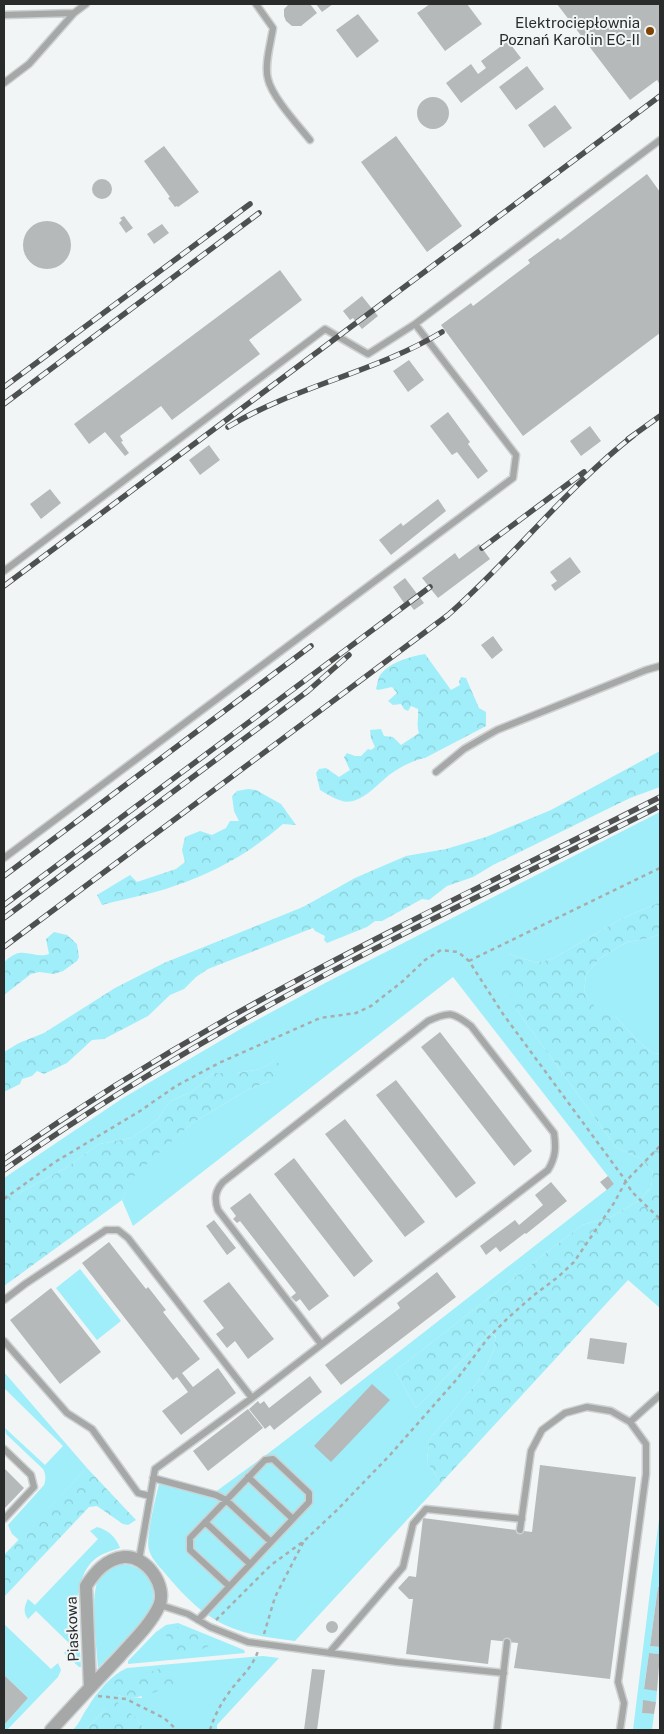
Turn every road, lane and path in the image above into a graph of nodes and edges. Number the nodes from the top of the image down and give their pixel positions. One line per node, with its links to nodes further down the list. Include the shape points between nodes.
1 (86, 4): 3 (lane)
2 (256, 4): 6 (lane, via 273,28 268,79 277,98)
3 (74, 13): 4 (lane); 5 (lane, via 28,64)
4 (4, 15)
5 (4, 83)
6 (310, 140)
7 (660, 140): 8 (lane)
8 (415, 324): 9 (lane, via 368,354 325,329); 12 (lane, via 516,455 513,478)
9 (4, 571)
10 (660, 666): 11 (lane, via 497,730 464,749)
11 (436, 772)
12 (4, 858)
13 (660, 868): 14 (path)
14 (469, 961): 16 (path, via 503,1014); 17 (path, via 458,952 441,950 371,1006 356,1013 320,1018 176,1086 55,1162)
15 (660, 1146): 16 (path)
16 (626, 1181): 18 (path, via 632,1192); 35 (path, via 574,1262 488,1338 457,1379 390,1455)
17 (4, 1199)
18 (660, 1220)
19 (4, 1300): 23 (lane, via 106,1230 118,1230 128,1238)
20 (4, 1341): 28 (lane, via 67,1413 92,1429 138,1493)
21 (321, 1344): 21 (lane, via 218,1210 214,1200 217,1188 428,1021 444,1014 459,1017 471,1026 554,1133 554,1160 548,1170); 23 (lane)
22 (660, 1395): 24 (lane)
23 (252, 1398): 27 (lane, via 155,1469)
24 (630, 1422): 32 (lane, via 611,1411 587,1408 565,1413 542,1430 530,1451); 52 (lane, via 646,1444 646,1474 618,1682 624,1703)
25 (4, 1449): 30 (lane, via 31,1476 34,1487)
26 (248, 1477): 29 (lane); 31 (lane); 31 (lane, via 265,1460 273,1459 295,1479 309,1493 309,1502)
27 (153, 1478): 28 (lane); 29 (lane)
28 (150, 1496): 37 (lane)
29 (226, 1500): 33 (lane); 36 (lane)
30 (4, 1519)
31 (293, 1519): 36 (lane)
32 (522, 1519): 34 (lane); 45 (lane, via 426,1509 413,1524 403,1567)
33 (206, 1522): 38 (lane); 39 (lane, via 190,1538 190,1550)
34 (520, 1530)
35 (304, 1541): 42 (path, via 271,1565); 44 (path, via 274,1597)
36 (271, 1542): 38 (lane)
37 (139, 1560): 40 (street, via 158,1581); 47 (street, Piaskowa, via 126,1556 103,1565 86,1586)
38 (250, 1564): 39 (lane)
39 (229, 1586): 41 (lane)
40 (160, 1605): 41 (lane); 47 (street, via 143,1630)
41 (198, 1620): 42 (lane)
42 (210, 1627): 44 (lane)
43 (507, 1642): 46 (lane)
44 (261, 1644): 45 (lane); 50 (path, via 253,1664 214,1716)
45 (329, 1653): 46 (lane)
46 (504, 1673): 51 (lane)
47 (90, 1688): 48 (street); 49 (path, via 94,1696 126,1699 141,1706)
48 (51, 1730)
49 (178, 1730)
50 (210, 1730)
51 (497, 1730)
52 (620, 1730)

